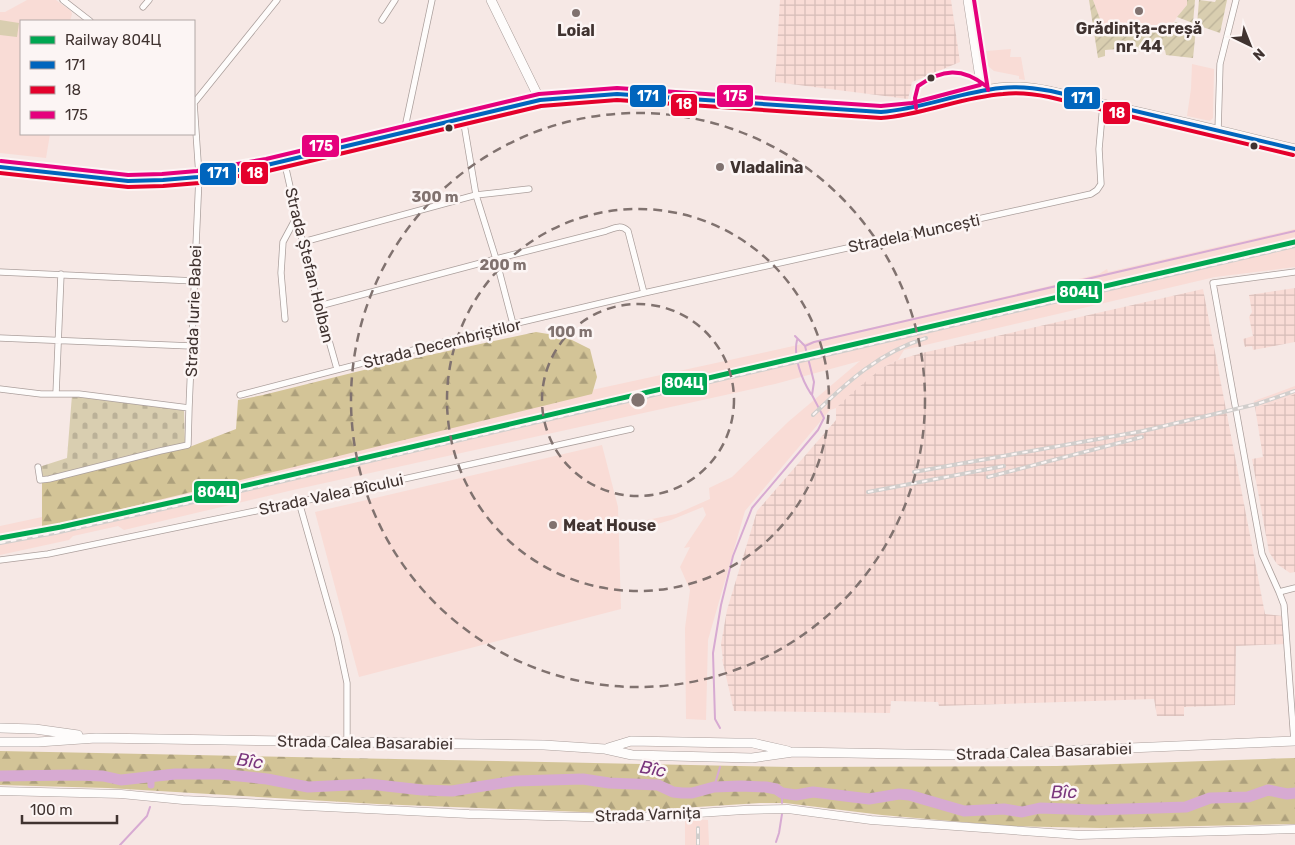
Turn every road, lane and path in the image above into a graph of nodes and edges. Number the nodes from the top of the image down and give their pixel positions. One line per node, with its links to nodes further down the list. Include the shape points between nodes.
1 (63, 0): 10 (street)
2 (149, 0): 9 (street)
3 (277, 0): 14 (street)
4 (395, 0): 11 (street)
5 (432, 0): 19 (street)
6 (491, 0): 13 (main road)
7 (968, 0): 12 (main road)
8 (1236, 0): 18 (street, via 1220,64)
9 (143, 7)
10 (89, 20)
11 (382, 20)
12 (982, 90): 13 (main road, via 913,109 881,112 617,94); 15 (main road, via 1020,87)
13 (540, 100): 17 (main road)
14 (195, 102)
15 (1103, 104): 18 (main road); 33 (street, Stradela Muncești, via 1100,184 1091,194)
16 (195, 118): 23 (street, Strada Iurie Babei)
17 (463, 118): 19 (main road); 25 (street)
18 (1218, 131): 20 (main road)
19 (404, 132): 21 (main road)
20 (1295, 149)
21 (284, 160): 23 (main road); 26 (street, Strada Ștefan Holban)
22 (0, 167): 23 (main road, via 128,181)
23 (199, 176): 32 (street, Strada Iurie Babei)
24 (529, 189): 25 (street)
25 (476, 195): 27 (street); 28 (street)
26 (297, 216): 27 (street, Strada Ștefan Holban); 35 (street, via 283,242 281,273)
27 (303, 242): 34 (street, Strada Ștefan Holban)
28 (496, 259): 33 (street, via 621,227 628,231); 34 (street); 36 (street)
29 (0, 272): 31 (street)
30 (1295, 272): 50 (street, via 1213,283 1262,554)
31 (61, 274): 32 (street); 38 (street)
32 (195, 281): 39 (street, Strada Iurie Babei)
33 (644, 293): 36 (street, Strada Decembriștilor)
34 (319, 306): 40 (street, Strada Ștefan Holban)
35 (285, 318)
36 (513, 324): 40 (street, Strada Decembriștilor)
37 (0, 338): 38 (street)
38 (59, 341): 39 (street); 42 (street)
39 (191, 346): 44 (street, Strada Iurie Babei)
40 (337, 369): 43 (street, Strada Decembriștilor)
41 (0, 389): 42 (street)
42 (56, 394): 44 (street)
43 (240, 395)
44 (189, 408): 46 (street, Strada Iurie Babei, via 188,446 49,479 40,480)
45 (631, 429): 47 (street, Strada Valea Bîcului)
46 (38, 467)
47 (299, 502): 48 (street, Strada Valea Bîcului, via 48,554); 55 (street, via 347,683)
48 (0, 560)
49 (1295, 588): 50 (street)
50 (1279, 592): 53 (street, via 1286,619)
51 (0, 728): 52 (main road, Strada Calea Basarabiei, via 35,729)
52 (96, 738): 54 (main road, Strada Calea Basarabiei); 55 (main road, Strada Calea Basarabiei)
53 (1295, 741): 59 (main road, Strada Calea Basarabiei, via 961,755)
54 (0, 742)
55 (348, 742): 58 (main road, Strada Calea Basarabiei)
56 (660, 742): 57 (main road, Strada Calea Basarabiei); 58 (main road, Strada Calea Basarabiei, via 631,741); 60 (main road, via 656,748)
57 (753, 743): 59 (main road, Strada Calea Basarabiei); 61 (main road)
58 (605, 749): 60 (main road, Strada Calea Basarabiei)
59 (793, 752): 61 (main road, Strada Calea Basarabiei)
60 (658, 756): 61 (main road, Strada Calea Basarabiei)
61 (752, 758)
62 (0, 791): 63 (street, Strada Varnița, via 121,794 469,814 622,818 788,809 871,820 1079,835)
63 (1295, 829)

